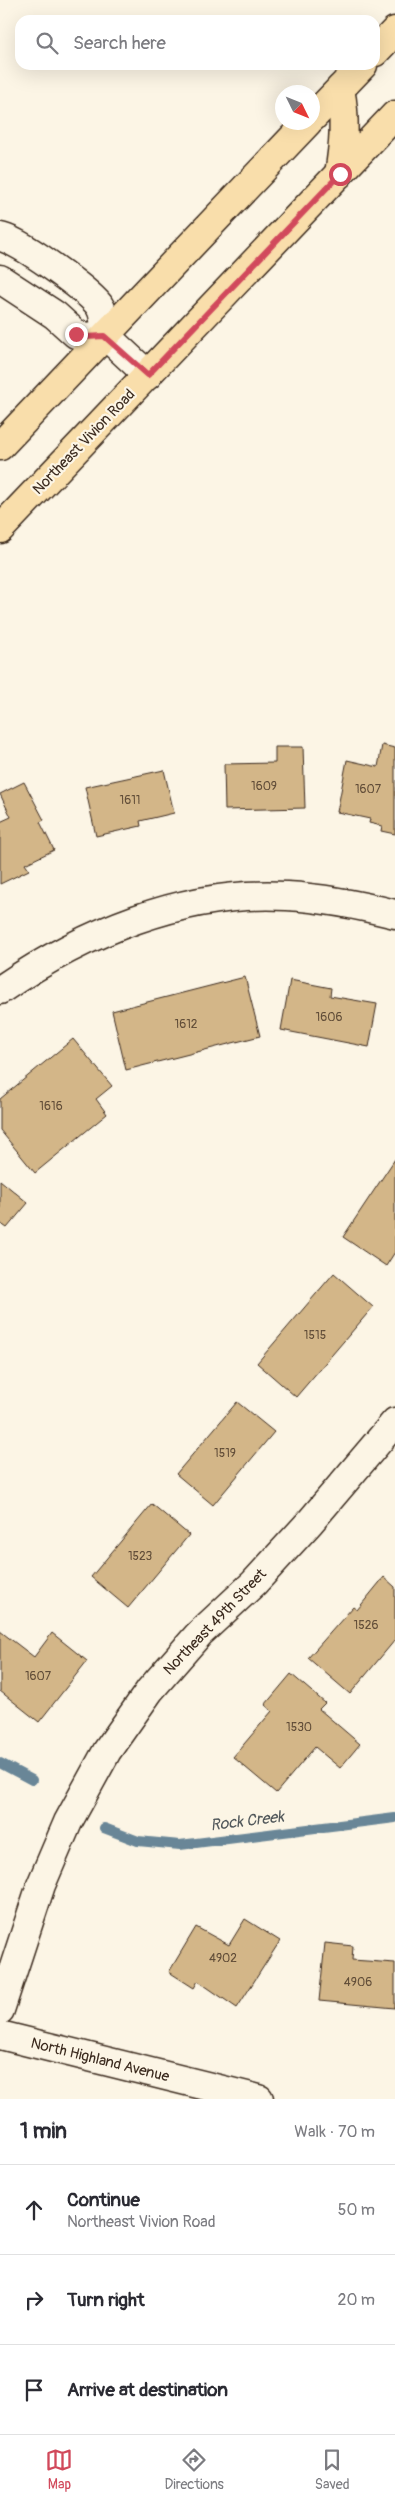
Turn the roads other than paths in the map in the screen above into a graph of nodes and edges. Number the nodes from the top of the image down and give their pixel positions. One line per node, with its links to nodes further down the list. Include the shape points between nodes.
1 (395, 31): 2 (main road)
2 (380, 47)
3 (358, 70): 4 (main road)
4 (340, 89): 5 (main road); 8 (main road, via 345,111 345,136)
5 (320, 110)
6 (395, 116): 8 (main road, Northeast Vivion Road)
7 (300, 130): 11 (main road)
8 (340, 174): 12 (main road, Northeast Vivion Road)
9 (0, 237): 11 (street, via 41,258 94,300 103,314)
10 (0, 279): 11 (street, via 50,312 76,334)
11 (104, 336): 12 (street); 13 (main road)
12 (148, 375): 14 (main road, Northeast Vivion Road)
13 (0, 446)
14 (0, 529)
15 (395, 914): 16 (street, via 352,903 286,896 242,897 176,907 133,920 78,943)
16 (0, 990)
17 (395, 1422): 18 (street, Northeast 49th Street, via 304,1529 254,1583 199,1634 150,1690 107,1751 68,1822 41,1885)
18 (0, 2010)
19 (0, 2035): 20 (street, North Highland Avenue)
20 (258, 2099)

